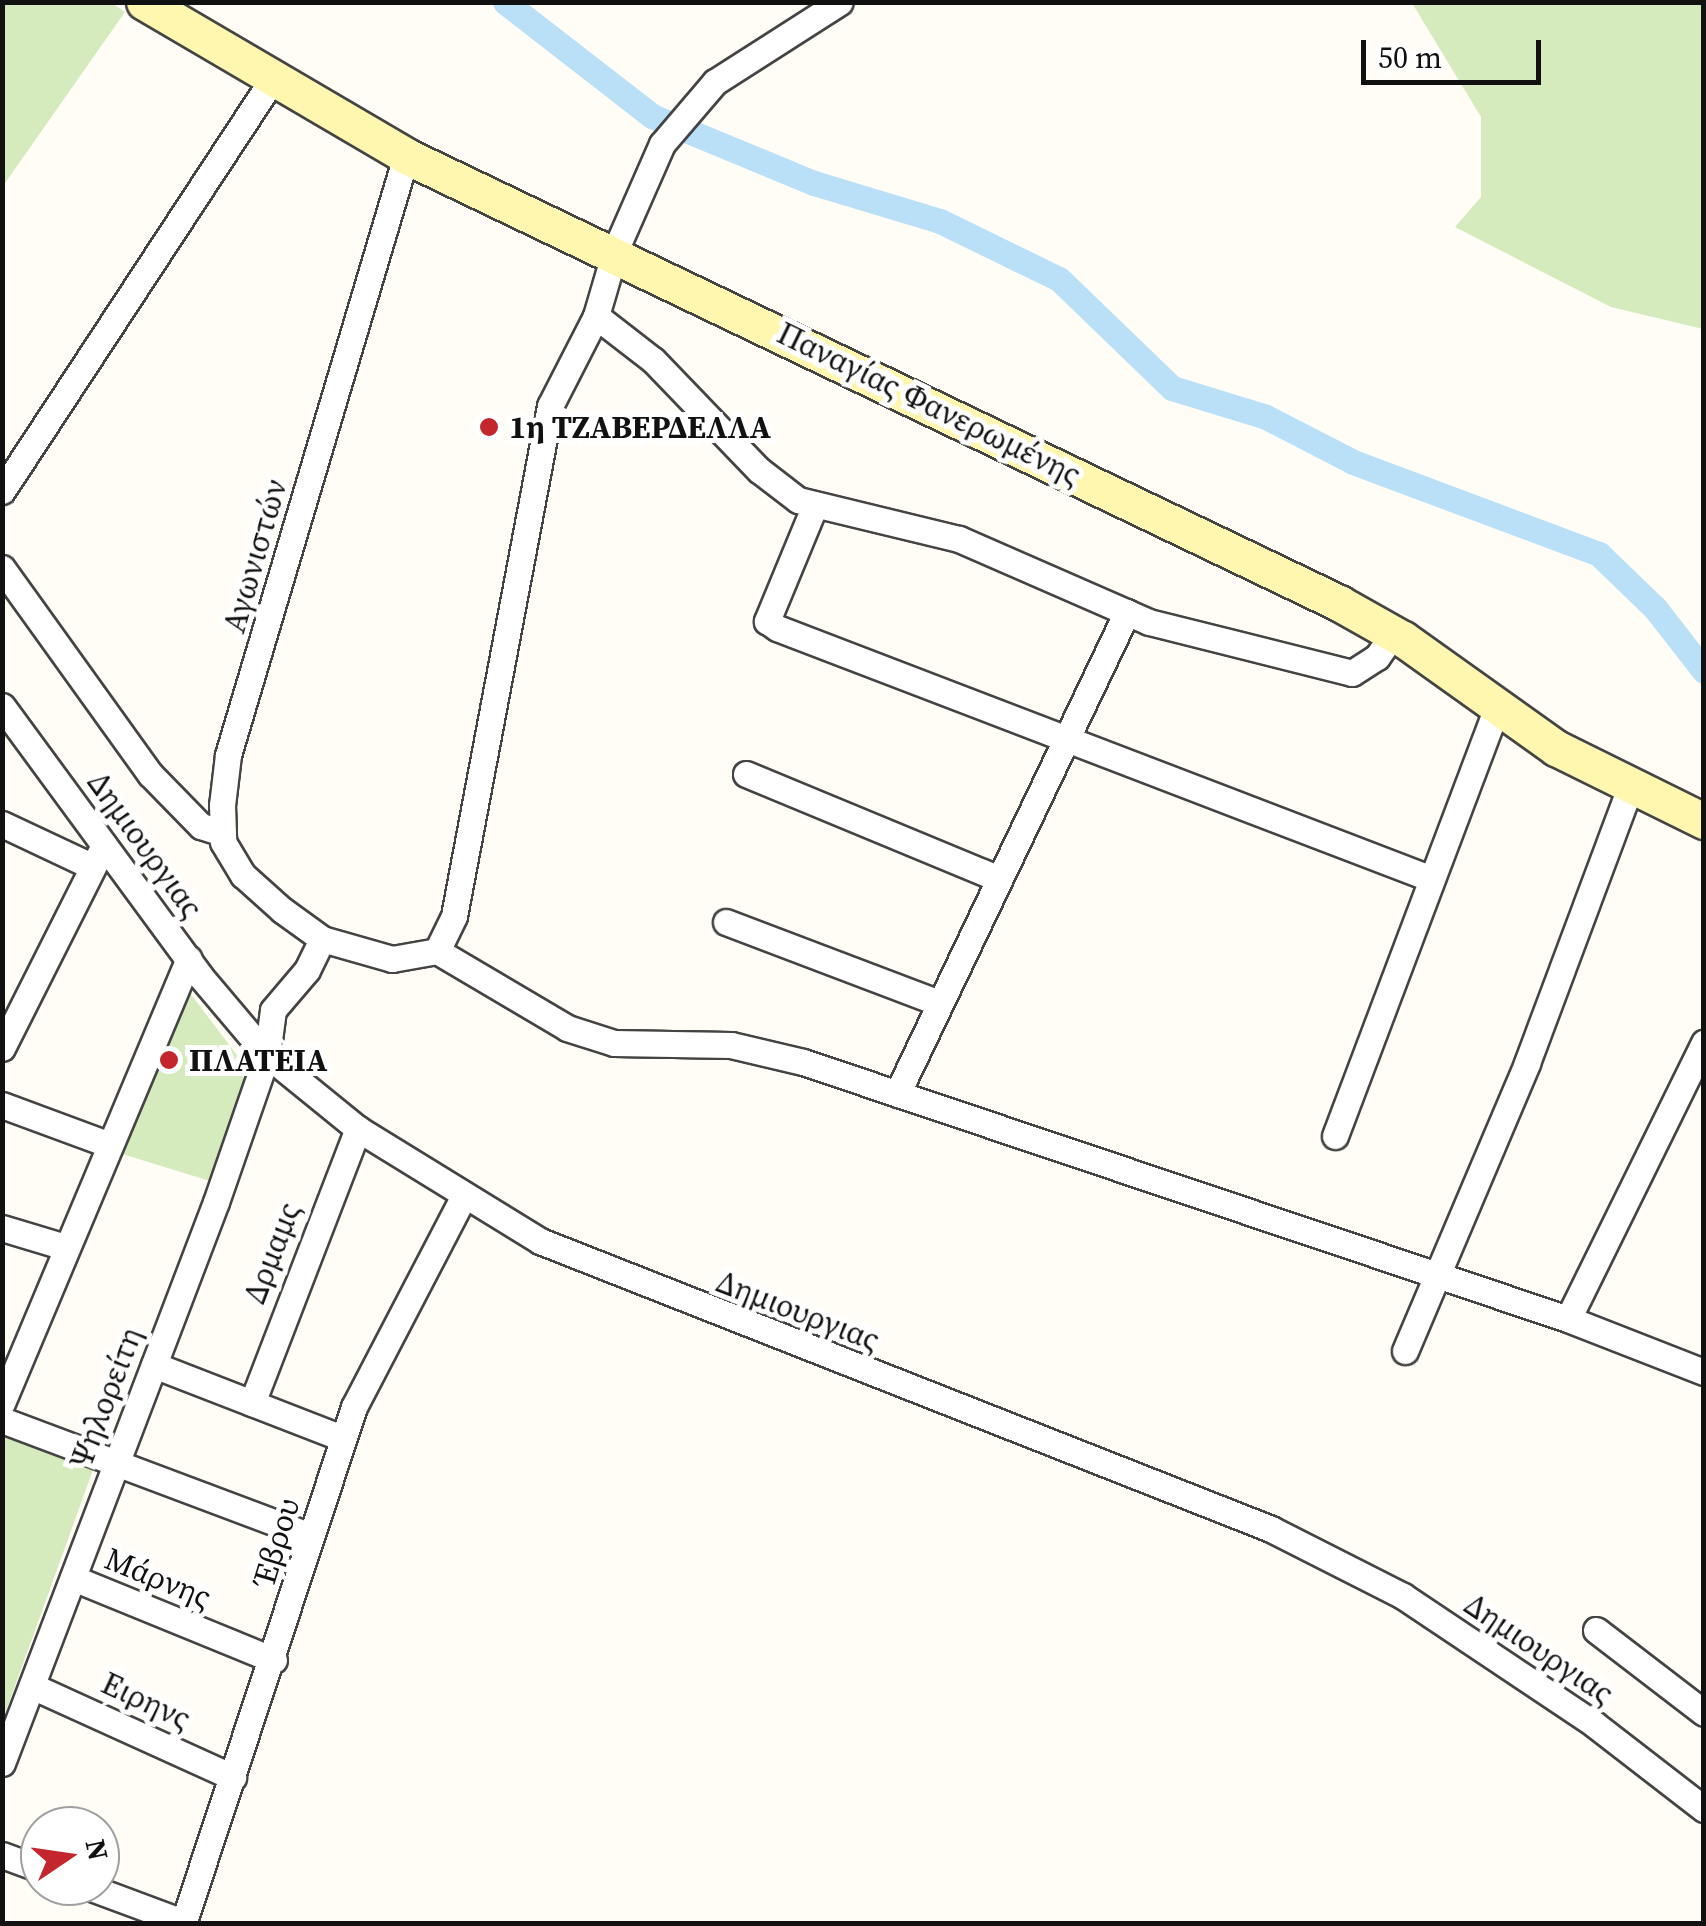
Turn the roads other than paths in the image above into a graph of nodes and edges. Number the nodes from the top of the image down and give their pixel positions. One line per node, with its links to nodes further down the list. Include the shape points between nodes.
1 (144, 2): 3 (main road, Παναγίας Φανερωμένης)
2 (840, 2): 5 (street, via 715,82 685,112 662,144)
3 (272, 80): 4 (main road, Παναγίας Φανερωμένης); 7 (street)
4 (406, 156): 5 (main road, Παναγίας Φανερωμένης); 19 (street, Αγωνιστών, via 228,755)
5 (615, 251): 6 (street); 11 (main road, Παναγίας Φανερωμένης)
6 (596, 316): 8 (street, via 653,360 758,470 798,500); 25 (street, via 550,406 454,916)
7 (2, 491)
8 (815, 504): 10 (street, via 959,539); 14 (street, via 767,621)
9 (2, 568): 19 (street, via 150,774 201,826)
10 (1127, 612): 11 (street, via 1352,673 1377,657); 14 (street)
11 (1393, 634): 13 (main road, Παναγίας Φανερωμένης)
12 (2, 706): 20 (street, Δημιουργιας)
13 (1496, 710): 16 (main road, Παναγίας Φανερωμένης); 22 (street)
14 (1063, 737): 21 (street); 22 (street)
15 (746, 774): 21 (street)
16 (1632, 785): 17 (main road, Παναγίας Φανερωμένης); 39 (street, via 1527,1063)
17 (1704, 821)
18 (2, 824): 20 (street)
19 (223, 833): 24 (street, via 244,875)
20 (97, 855): 26 (street, Δημιουργιας); 29 (street)
21 (997, 878): 27 (street)
22 (1432, 878): 34 (street)
23 (726, 922): 27 (street)
24 (322, 939): 25 (street, via 392,959); 30 (street, Ψηλορείτη, via 308,970 273,1010)
25 (437, 951): 31 (street, via 567,1028 614,1043 731,1045)
26 (188, 959): 30 (street, Δημιουργιας); 35 (street)
27 (938, 1003): 31 (street)
28 (1704, 1042): 40 (street)
29 (2, 1048)
30 (268, 1055): 33 (street, Δημιουργιας); 42 (street, Ψηλορείτη)
31 (896, 1094): 39 (street)
32 (2, 1105): 35 (street)
33 (358, 1128): 36 (street, Δημιουργιας); 45 (street, Δρμαμς)
34 (1335, 1136)
35 (110, 1145): 38 (street)
36 (464, 1196): 47 (street, Έβρου); 57 (street, Δημιουργιας, via 540,1241 660,1294 1026,1428 1271,1529 1403,1596 1594,1724)
37 (2, 1228): 38 (street)
38 (65, 1247): 44 (street)
39 (1432, 1274): 40 (street); 41 (street)
40 (1568, 1318): 43 (street)
41 (1405, 1351)
42 (154, 1365): 45 (street); 48 (street, Ψηλορείτη)
43 (1704, 1372)
44 (2, 1403)
45 (252, 1403): 47 (street)
46 (2, 1420): 48 (street)
47 (342, 1438): 49 (street, Έβρου)
48 (114, 1464): 49 (street); 50 (street, Ψηλορείτη)
49 (312, 1536): 52 (street, Έβρου)
50 (73, 1578): 52 (street, Μάρνης); 53 (street, Ψηλορείτη)
51 (1596, 1630): 54 (street)
52 (274, 1660): 56 (street, Έβρου)
53 (32, 1686): 55 (street, Ψηλορείτη); 56 (street, Ειρηνς)
54 (1704, 1712)
55 (2, 1763)
56 (232, 1777): 59 (street, Έβρου)
57 (1704, 1809)
58 (120, 1899): 59 (street)
59 (183, 1923)

